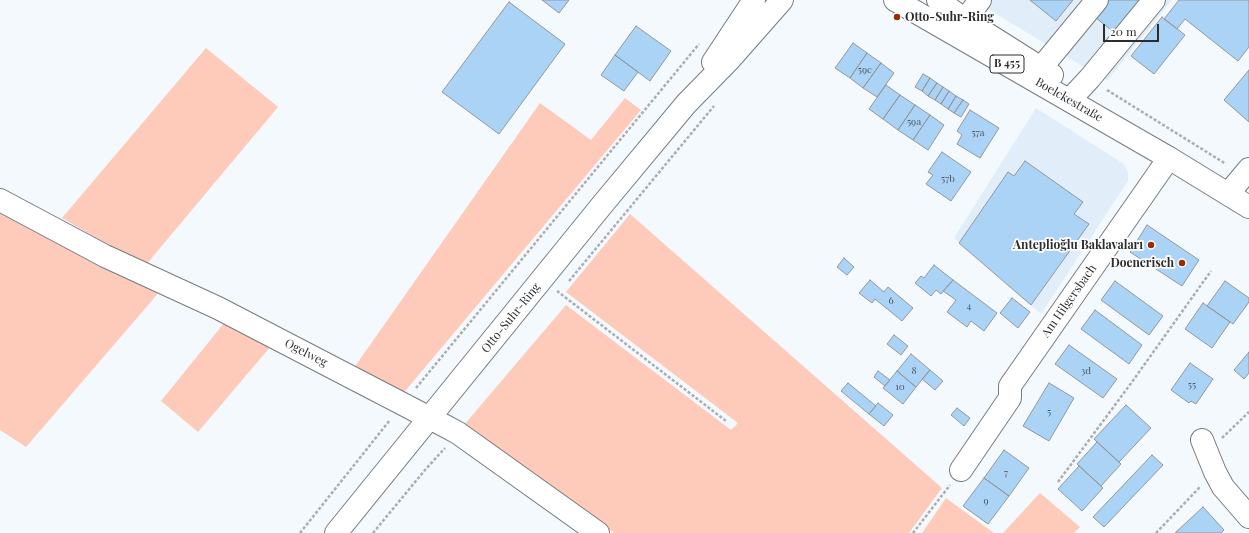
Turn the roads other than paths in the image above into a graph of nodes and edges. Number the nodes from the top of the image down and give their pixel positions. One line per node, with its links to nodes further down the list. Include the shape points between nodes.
1 (754, 0): 11 (street, Otto-Suhr-Ring)
2 (782, 0): 11 (street, Otto-Suhr-Ring)
3 (895, 0): 12 (street, Boelckestraße / B 455)
4 (980, 0): 8 (street)
5 (1085, 0): 9 (street)
6 (1098, 0): 9 (street)
7 (1154, 0): 10 (street)
8 (952, 7): 9 (street, Boelckestraße / B 455)
9 (1037, 65): 10 (street, Boelckestraße / B 455)
10 (1076, 94): 12 (street, Boelckestraße / B 455)
11 (686, 104): 18 (street, Otto-Suhr-Ring)
12 (1118, 129): 13 (street, Boelckestraße / B 455)
13 (1169, 158): 15 (street, Boelckestraße / B 455); 20 (street, Am Hilgersbach, via 1010,386 1010,398)
14 (1247, 172): 15 (street)
15 (1228, 194): 17 (street, Boelckestraße / B 455)
16 (0, 200): 18 (street, Ogelweg, via 105,256 218,308)
17 (1249, 207)
18 (430, 418): 22 (street, Otto-Suhr-Ring); 23 (street, Ogelweg, via 458,434)
19 (1208, 454): 21 (street, via 1223,487)
20 (961, 470)
21 (1249, 517)
22 (336, 533)
23 (598, 533)

